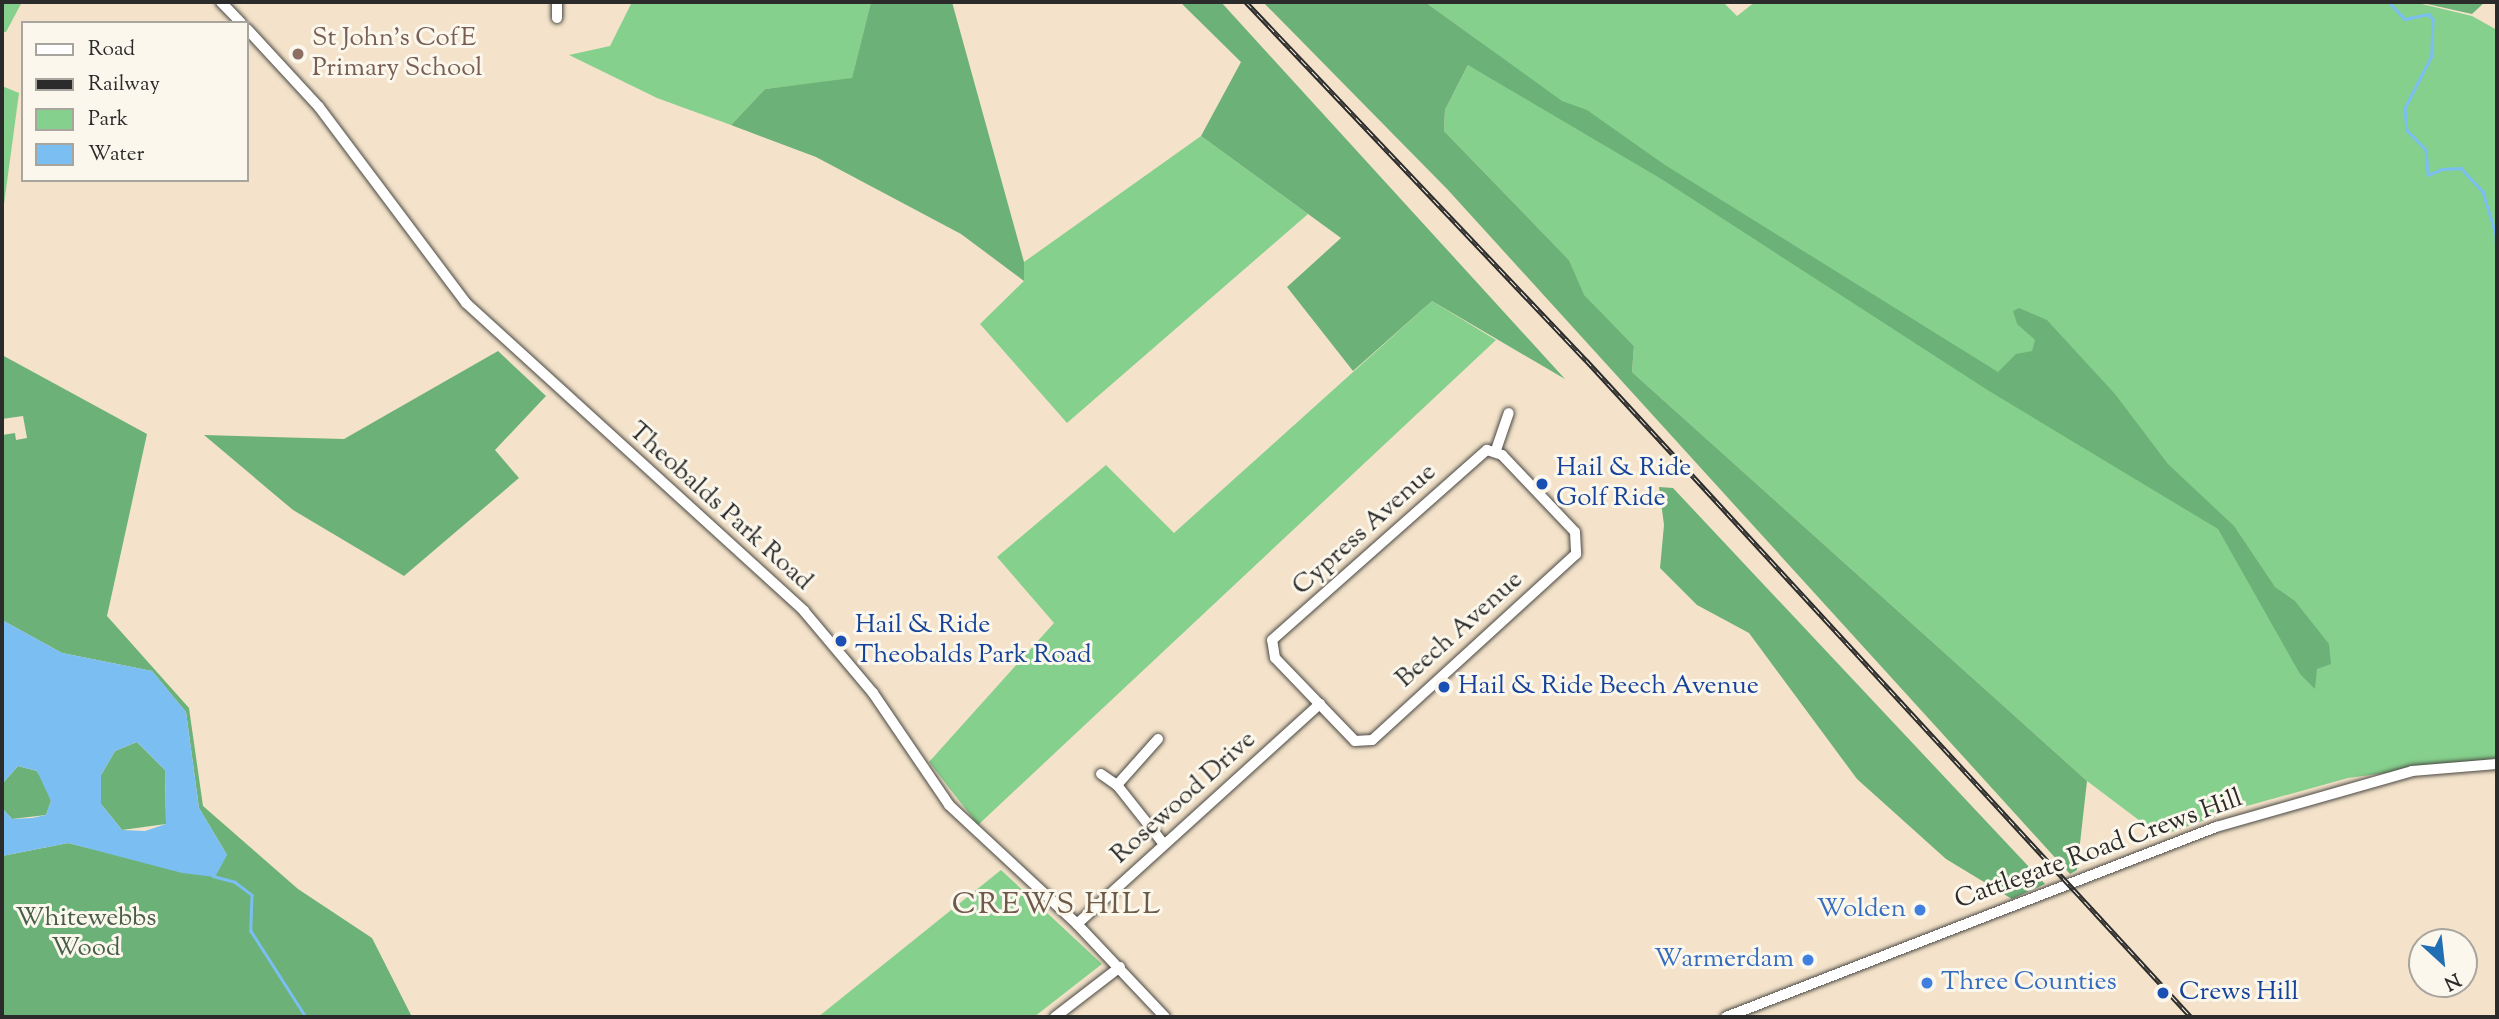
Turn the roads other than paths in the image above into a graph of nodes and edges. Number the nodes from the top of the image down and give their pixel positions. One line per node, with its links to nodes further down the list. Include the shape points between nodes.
1 (221, 2): 4 (street)
2 (557, 2): 3 (street)
3 (557, 18)
4 (239, 21)
5 (248, 30): 14 (street, Theobalds Park Road, via 319,107 466,303 804,611 873,693 949,805)
6 (1509, 413): 7 (street)
7 (1496, 450): 8 (street, Cypress Avenue, via 1487,450 1272,640 1271,651); 8 (street, Beech Avenue, via 1575,532 1576,554 1372,740 1362,743)
8 (1320, 704): 13 (street, Rosewood Drive)
9 (1158, 739): 12 (street)
10 (2497, 764): 18 (street, Cattlegate Road Crews Hill, via 2412,771 2216,827)
11 (1101, 774): 12 (street)
12 (1117, 785): 13 (street)
13 (1163, 843): 14 (street, Rosewood Drive)
14 (1077, 924): 15 (street, Theobalds Park Road)
15 (1120, 967): 16 (street); 17 (street, Theobalds Park Road)
16 (1055, 1017)
17 (1164, 1017)
18 (1726, 1017)

